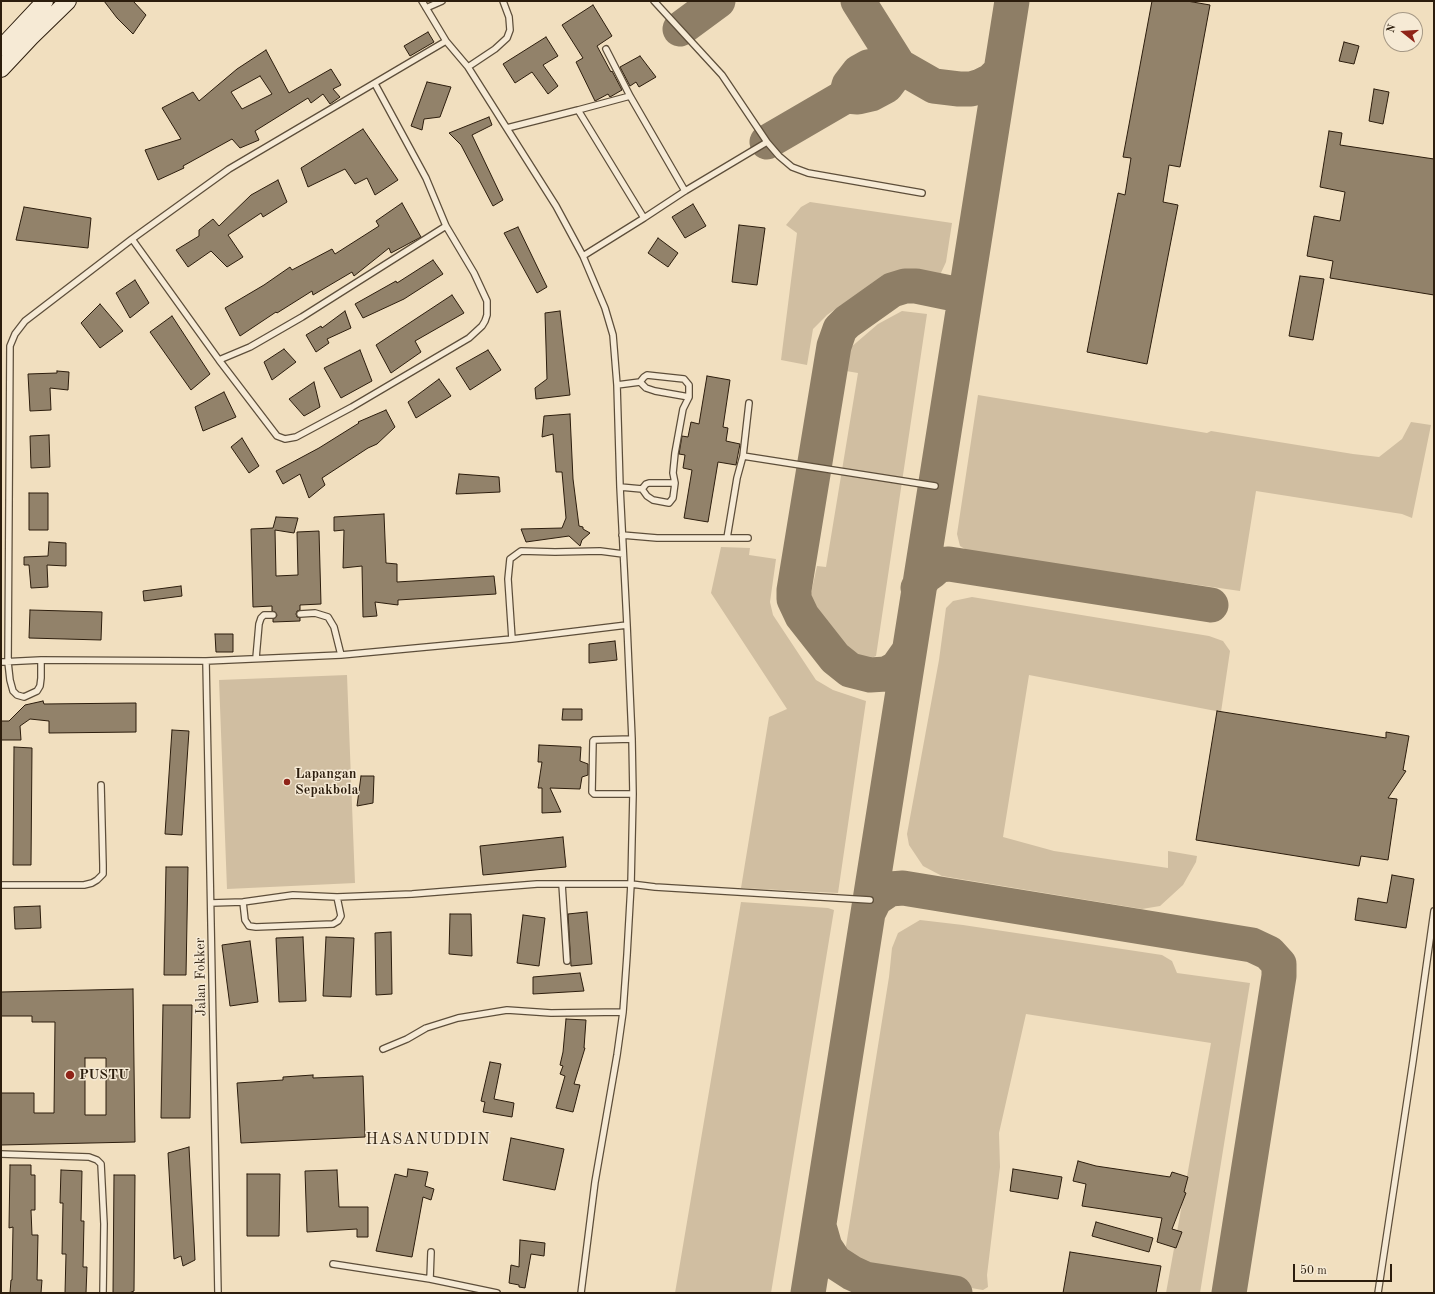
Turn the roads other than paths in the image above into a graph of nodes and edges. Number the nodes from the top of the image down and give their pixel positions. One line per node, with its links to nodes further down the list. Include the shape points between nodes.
1 (46, 1): 9 (street)
2 (68, 1): 12 (street)
3 (422, 1): 7 (lane)
4 (442, 1): 7 (lane)
5 (503, 1): 11 (lane, via 509,17 510,30 507,38)
6 (654, 1): 17 (lane, via 722,75)
7 (426, 8): 8 (lane)
8 (446, 41): 11 (lane); 13 (lane)
9 (1, 48)
10 (606, 49): 14 (lane)
11 (468, 66): 16 (lane)
12 (1, 69)
13 (375, 84): 21 (lane, via 426,178); 22 (lane, via 229,169)
14 (630, 96): 15 (lane); 18 (lane)
15 (578, 110): 16 (lane); 20 (lane)
16 (507, 128): 23 (lane)
17 (767, 142): 18 (lane); 19 (lane, via 792,167 808,173)
18 (685, 190): 20 (lane)
19 (922, 193)
20 (644, 218): 23 (lane)
21 (446, 226): 24 (lane, via 302,317 250,347); 24 (lane, via 474,273 487,301 485,321 469,338 352,407 296,437 285,439 277,436)
22 (132, 239): 24 (lane); 47 (lane, via 25,321 10,346)
23 (584, 256): 26 (lane, via 613,335)
24 (219, 360)
25 (640, 382): 26 (lane); 27 (lane, via 646,388); 27 (lane, via 647,376 684,379 689,385)
26 (617, 385): 32 (lane)
27 (689, 397): 30 (lane, via 683,409 675,453)
28 (749, 403): 29 (lane)
29 (743, 456): 31 (lane); 35 (lane)
30 (675, 483): 33 (lane, via 649,483); 33 (lane, via 673,498 669,503 653,500)
31 (935, 486)
32 (620, 487): 33 (lane); 34 (lane)
33 (642, 489)
34 (622, 535): 35 (lane); 37 (lane)
35 (727, 538): 36 (lane)
36 (748, 538)
37 (624, 554): 40 (lane); 41 (lane, via 600,551 521,551 510,560 508,579)
38 (300, 614): 42 (lane, via 315,613 328,617 334,627)
39 (273, 615): 43 (lane, via 264,615 261,618)
40 (628, 625): 41 (lane); 48 (lane)
41 (512, 638): 42 (lane)
42 (341, 655): 43 (lane)
43 (256, 658): 45 (lane)
44 (41, 660): 45 (lane); 47 (lane); 47 (lane, via 40,686 37,691 24,697 13,692)
45 (206, 661): 57 (lane, Jalan Fokker)
46 (1, 662): 47 (lane)
47 (8, 662)
48 (632, 739): 50 (lane); 50 (lane, via 593,741 592,792)
49 (101, 785): 53 (lane, via 103,874 97,880 84,885)
50 (633, 794): 52 (lane)
51 (562, 884): 52 (lane); 54 (lane); 59 (lane)
52 (631, 884): 55 (lane); 60 (lane)
53 (1, 885)
54 (337, 897): 56 (lane, via 293,895); 56 (lane, via 341,916 333,924 249,926 245,920)
55 (870, 900)
56 (243, 902): 57 (lane)
57 (211, 903): 67 (lane, Jalan Fokker)
58 (1434, 911): 70 (lane)
59 (567, 961)
60 (623, 1012): 61 (lane, via 551,1013 507,1010 458,1018 426,1028); 69 (lane, via 595,1182)
61 (383, 1049)
62 (1, 1154): 66 (lane, via 89,1156 101,1164 104,1224)
63 (431, 1252): 65 (lane)
64 (333, 1264): 65 (lane)
65 (430, 1280): 68 (lane)
66 (103, 1293)
67 (218, 1293)
68 (497, 1293)
69 (581, 1293)
70 (1378, 1293)

